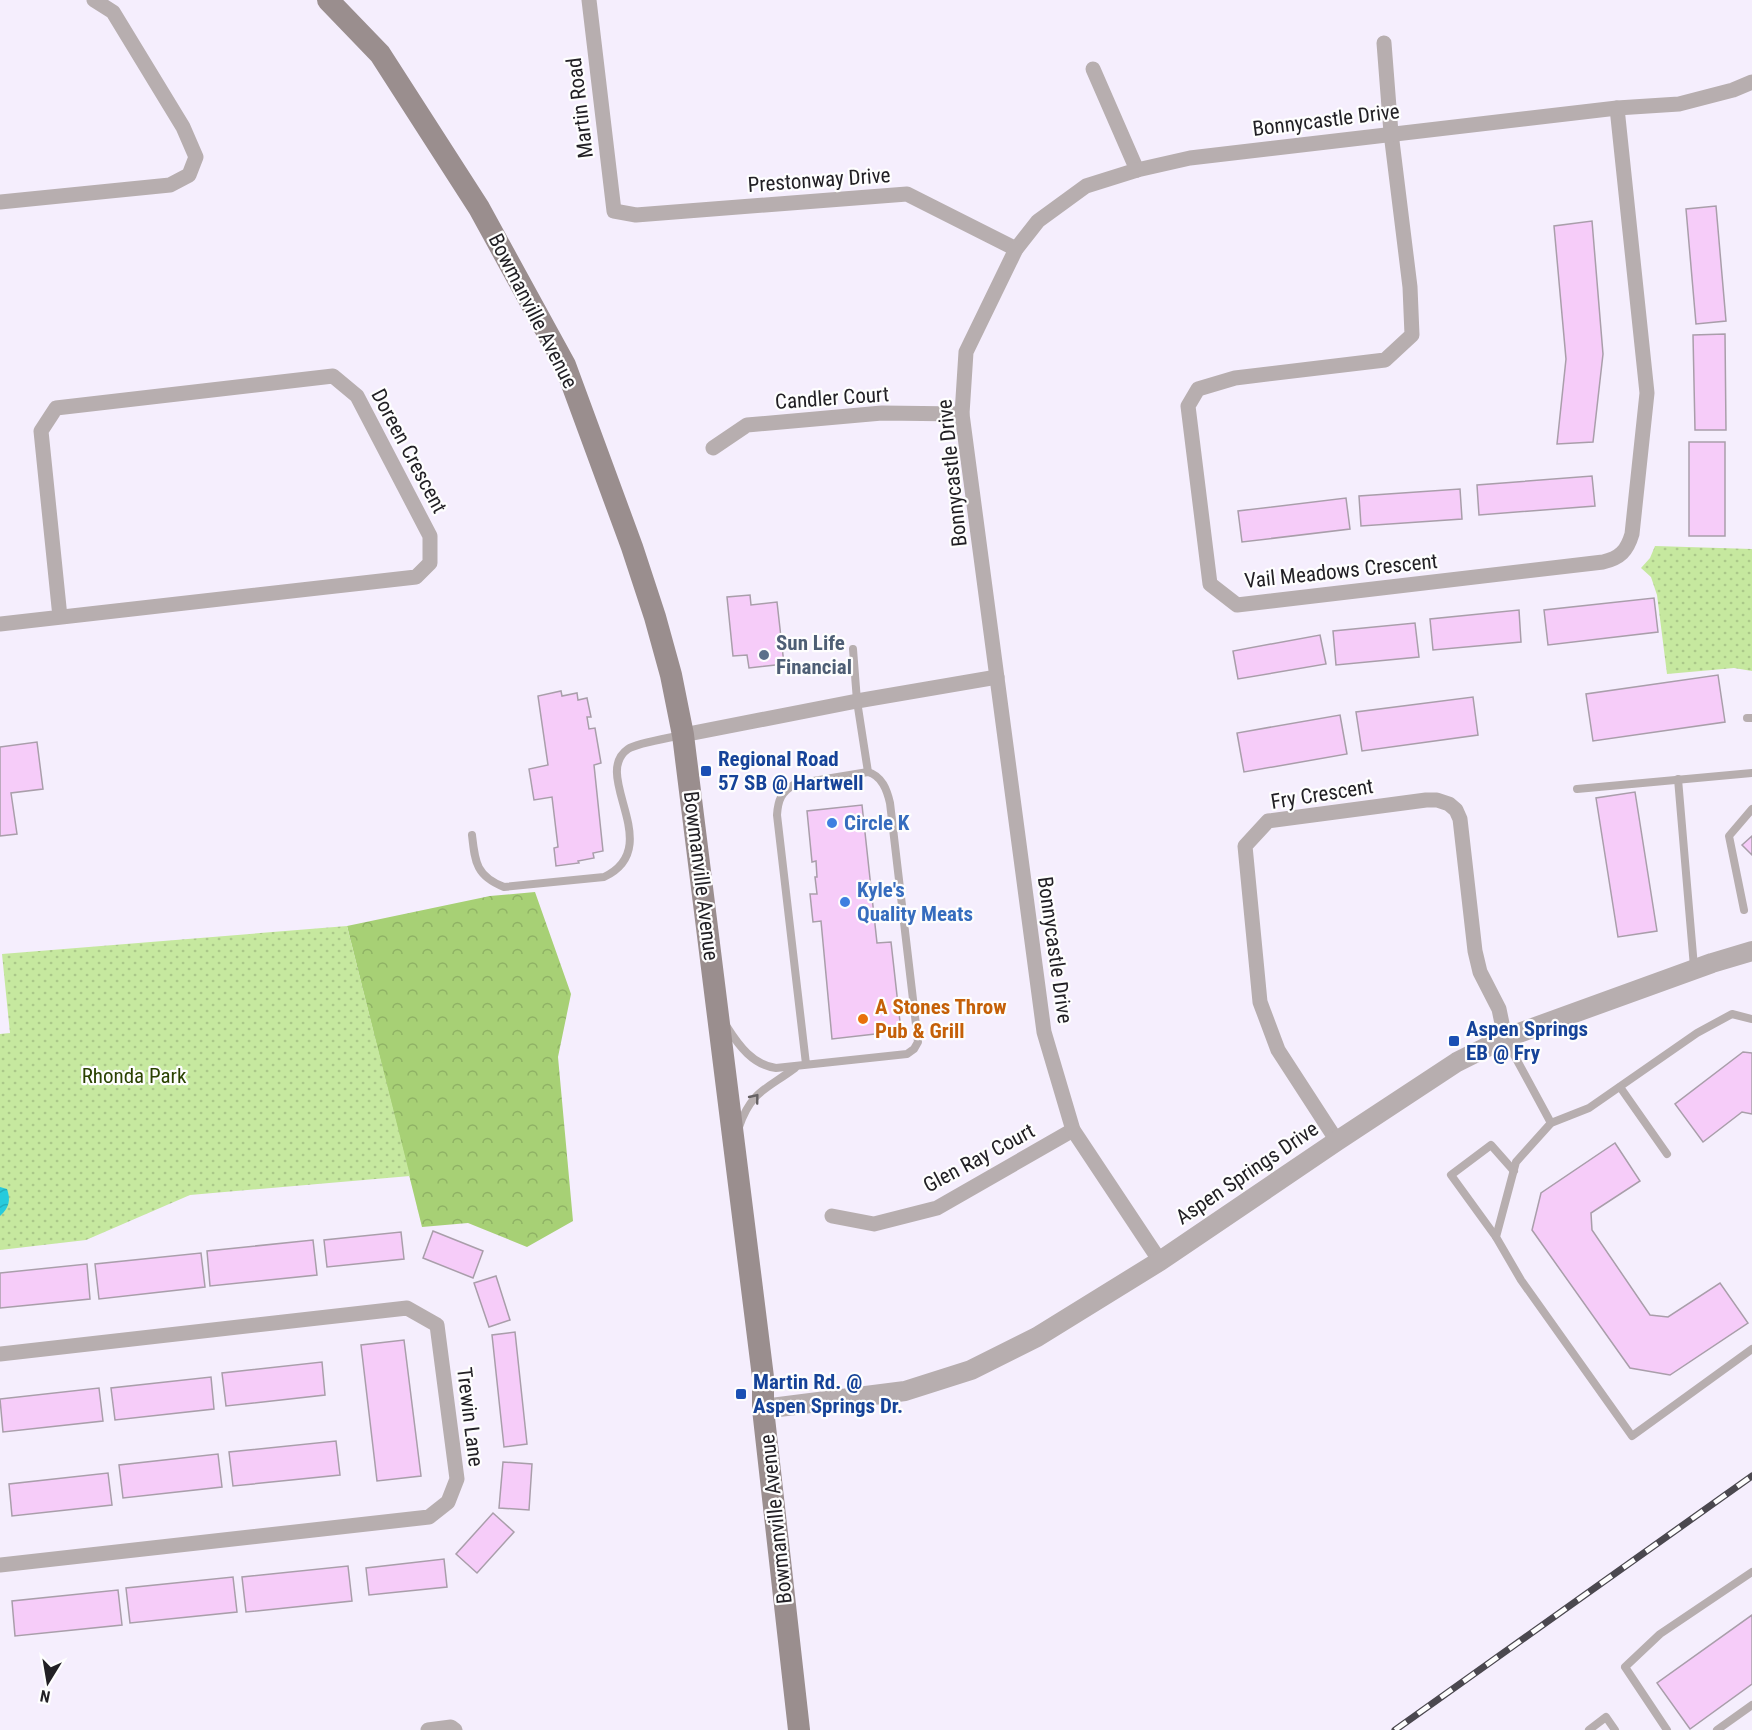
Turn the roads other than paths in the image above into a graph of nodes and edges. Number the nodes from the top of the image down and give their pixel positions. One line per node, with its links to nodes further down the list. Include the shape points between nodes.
1 (94, 0): 10 (street, via 113,12 183,127 196,157 189,175 170,185)
2 (328, 0): 20 (main road, Bowmanville Avenue, via 380,54 479,208 565,364 652,607)
3 (588, 0): 11 (street, Martin Road)
4 (1384, 43): 8 (street)
5 (1093, 69): 9 (street)
6 (1752, 82): 7 (street, Bonnycastle Drive, via 1679,104)
7 (1617, 108): 8 (street, Bonnycastle Drive); 8 (street, Vail Meadows Crescent, via 1647,393 1632,534 1623,553 1602,562 1238,604 1210,584 1188,406 1198,389 1235,378 1385,360 1412,334 1410,288)
8 (1390, 134): 9 (street, Bonnycastle Drive, via 1190,158)
9 (1137, 170): 12 (street, Bonnycastle Drive, via 1086,186 1038,221)
10 (0, 202)
11 (614, 211): 12 (street, Prestonway Drive, via 636,215 907,194)
12 (1016, 249): 13 (street, Bonnycastle Drive, via 966,352)
13 (962, 414): 14 (street, Candler Court, via 882,413 747,425); 18 (street, Bonnycastle Drive)
14 (712, 448)
15 (60, 617): 15 (street, Doreen Crescent, via 416,577 430,563 430,536 357,396 333,376 56,408 40,431); 16 (street, Doreen Crescent)
16 (0, 624)
17 (853, 649): 19 (lane)
18 (997, 677): 19 (street); 37 (street, Bonnycastle Drive, via 1044,1032)
19 (857, 701): 20 (street); 21 (lane)
20 (683, 735): 26 (lane, via 631,747 619,759 617,774 630,849 625,862 604,877 504,887 483,875 474,855); 30 (main road, Bowmanville Avenue)
21 (868, 772): 33 (lane, via 795,784 781,795 778,804); 33 (lane, via 878,777 890,803 918,1042 907,1054)
22 (1752, 773): 23 (lane)
23 (1678, 779): 24 (lane); 29 (lane)
24 (1577, 789)
25 (1752, 809): 27 (lane, via 1729,836)
26 (472, 835)
27 (1744, 910)
28 (1752, 951): 29 (street, Aspen Springs Drive)
29 (1695, 969): 32 (street, Aspen Springs Drive)
30 (718, 1013): 34 (lane, via 735,1039 760,1064); 39 (main road, Bowmanville Avenue)
31 (1752, 1018): 35 (lane, via 1732,1014 1697,1033)
32 (1505, 1038): 36 (lane); 38 (street, Aspen Springs Drive, via 1457,1062); 38 (street, Fry Crescent, via 1499,1009 1480,972 1456,810 1443,802 1426,800 1268,821 1245,846 1260,1002 1278,1050)
33 (806, 1064): 34 (lane)
34 (797, 1067): 39 (lane, one-way to 34, via 742,1118 754,1098)
35 (1620, 1087): 36 (lane, via 1589,1108); 40 (lane)
36 (1551, 1123): 41 (lane, via 1516,1162)
37 (1073, 1130): 42 (street, Glen Ray Court, via 936,1208 874,1224); 44 (street, Bonnycastle Drive)
38 (1336, 1141): 44 (street, Aspen Springs Drive)
39 (735, 1146): 47 (main road, Bowmanville Avenue, via 763,1377)
40 (1666, 1154)
41 (1514, 1171): 43 (lane); 43 (lane, via 1491,1145 1451,1175)
42 (832, 1215)
43 (1496, 1238): 45 (lane, via 1521,1280 1632,1436)
44 (1160, 1261): 47 (street, Aspen Springs Drive, via 1037,1337 971,1370 905,1391)
45 (1752, 1349)
46 (0, 1354): 48 (street, Trewin Lane, via 407,1308 437,1325 457,1479 448,1502 429,1517)
47 (763, 1408): 53 (main road, Bowmanville Avenue)
48 (0, 1565)
49 (1752, 1572): 56 (lane, via 1660,1634 1625,1667)
50 (1752, 1705): 57 (lane)
51 (428, 1730): 52 (street)
52 (455, 1730)
53 (799, 1730)
54 (1589, 1730): 55 (lane, via 1606,1717)
55 (1615, 1730)
56 (1667, 1730)
57 (1718, 1730)

